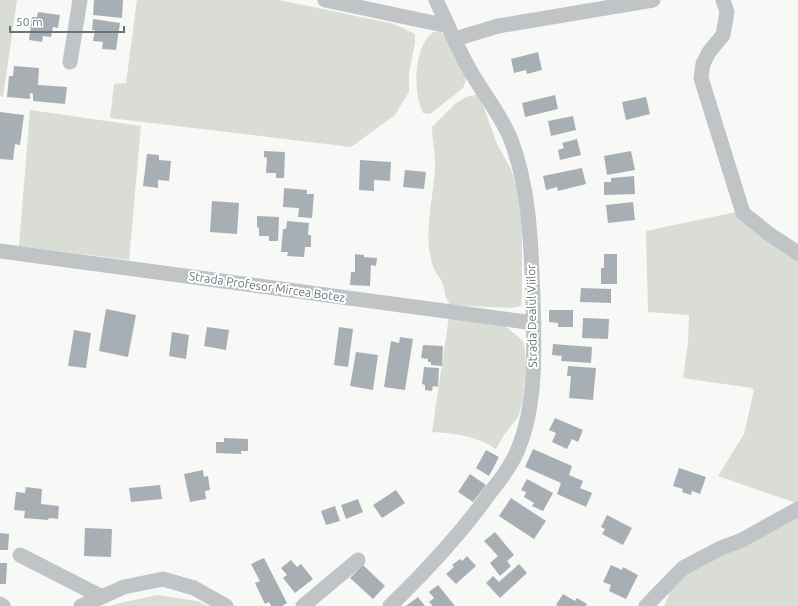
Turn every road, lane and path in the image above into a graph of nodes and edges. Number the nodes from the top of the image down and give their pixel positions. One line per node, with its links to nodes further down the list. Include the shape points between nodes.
1 (80, 0): 7 (street)
2 (325, 0): 6 (street)
3 (436, 0): 6 (street, Strada Dealul Viilor)
4 (653, 0): 6 (street)
5 (723, 0): 9 (street, via 727,12 723,35 709,52 703,64 701,78 743,213)
6 (452, 33): 10 (street, Strada Dealul Viilor, via 470,71 497,112 520,165 526,196)
7 (70, 62)
8 (0, 251): 10 (street, Strada Profesor Mircea Botez)
9 (798, 253)
10 (534, 323): 20 (street, Strada Dealul Viilor, via 531,400 525,428 514,458 478,511 424,574)
11 (798, 509): 21 (street, via 742,540 683,568)
12 (20, 555): 14 (street)
13 (358, 560): 19 (street)
14 (102, 597): 17 (street); 18 (street, via 124,587 163,579 194,588)
15 (0, 604): 16 (street)
16 (4, 606)
17 (81, 606)
18 (226, 606)
19 (303, 606)
20 (390, 606)
21 (646, 606)

